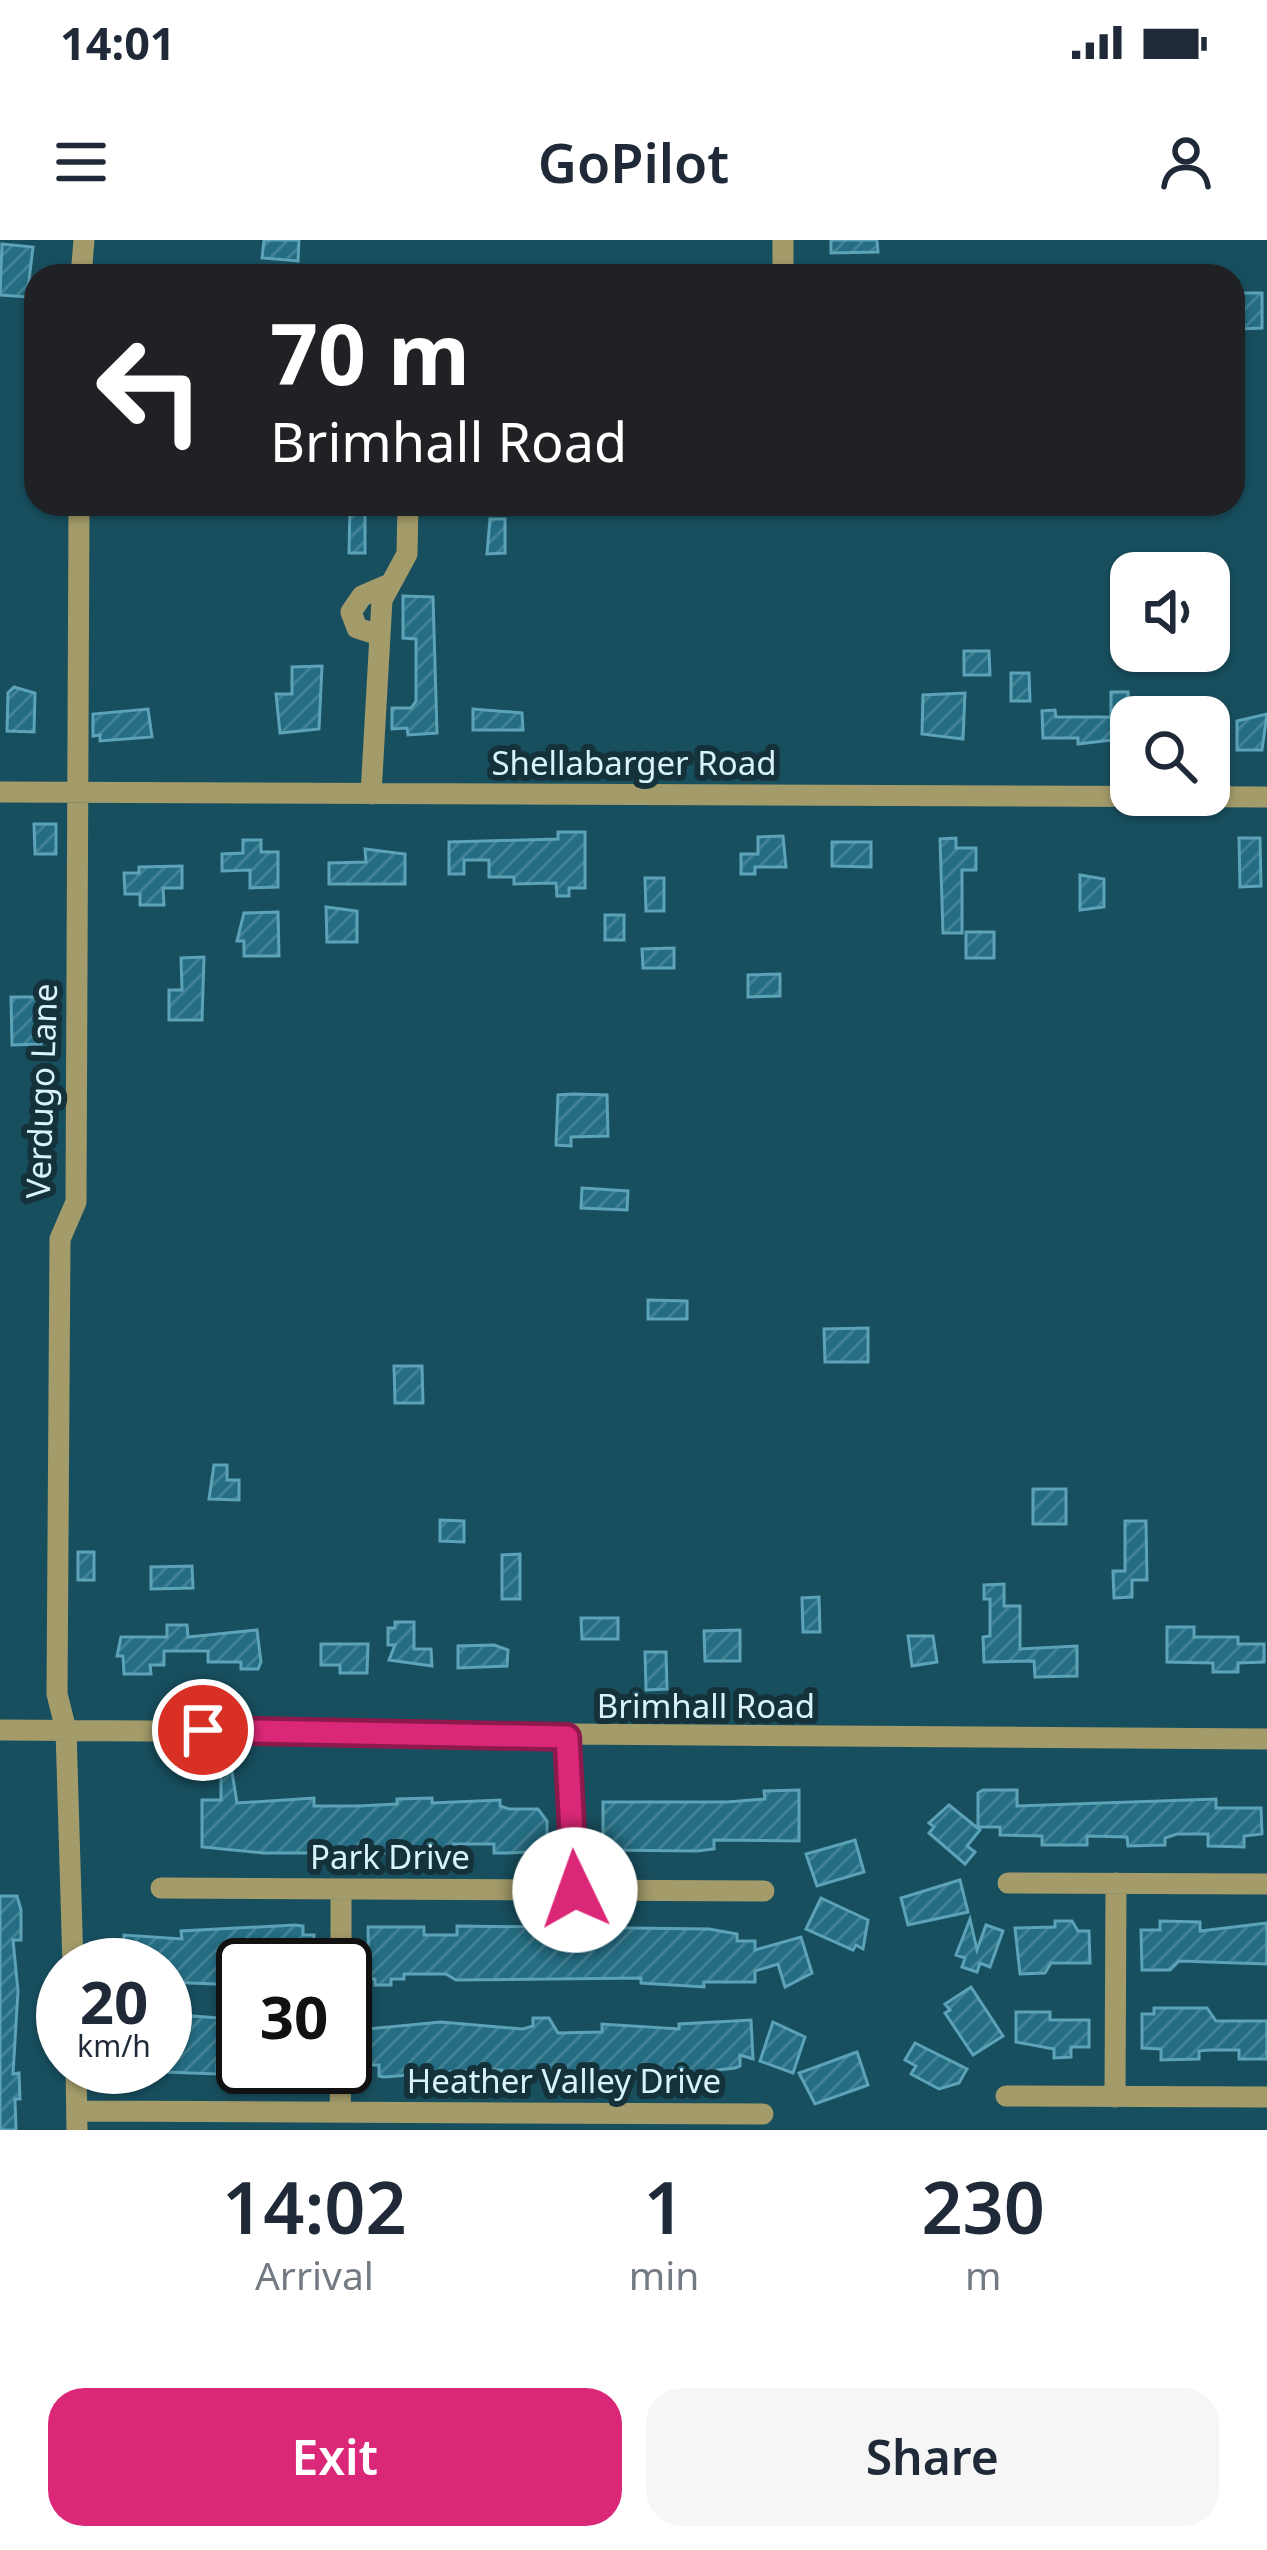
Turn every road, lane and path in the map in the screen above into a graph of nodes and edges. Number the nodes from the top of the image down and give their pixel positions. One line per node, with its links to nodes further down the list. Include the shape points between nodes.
1 (79, 516): 4 (street, Verdugo Lane)
2 (408, 516): 5 (street, via 406,554 382,600)
3 (0, 792): 4 (street, Shellabarger Road)
4 (78, 792): 5 (street, Shellabarger Road); 8 (street, Verdugo Lane, via 76,1202 60,1239 57,1694)
5 (371, 794): 6 (street, Shellabarger Road)
6 (1267, 797)
7 (0, 1730): 8 (street, Brimhall Road)
8 (66, 1730): 9 (street, Brimhall Road); 18 (street, Verdugo Lane)
9 (567, 1737): 10 (street, Brimhall Road); 16 (street)
10 (1267, 1739)
11 (1008, 1883): 12 (street)
12 (1116, 1883): 13 (street); 22 (street)
13 (1267, 1884)
14 (161, 1888): 15 (street, Park Drive)
15 (341, 1889): 16 (street, Park Drive); 19 (street)
16 (575, 1890): 17 (street, Park Drive)
17 (764, 1891)
18 (72, 1938)
19 (341, 1938)
20 (340, 2094): 24 (street)
21 (1006, 2096): 22 (street)
22 (1115, 2097): 23 (street)
23 (1267, 2098)
24 (340, 2112): 26 (street, Heather Valley Drive); 27 (street, Heather Valley Drive)
25 (763, 2114): 27 (street, Heather Valley Drive)
26 (77, 2120)
27 (457, 2121)

